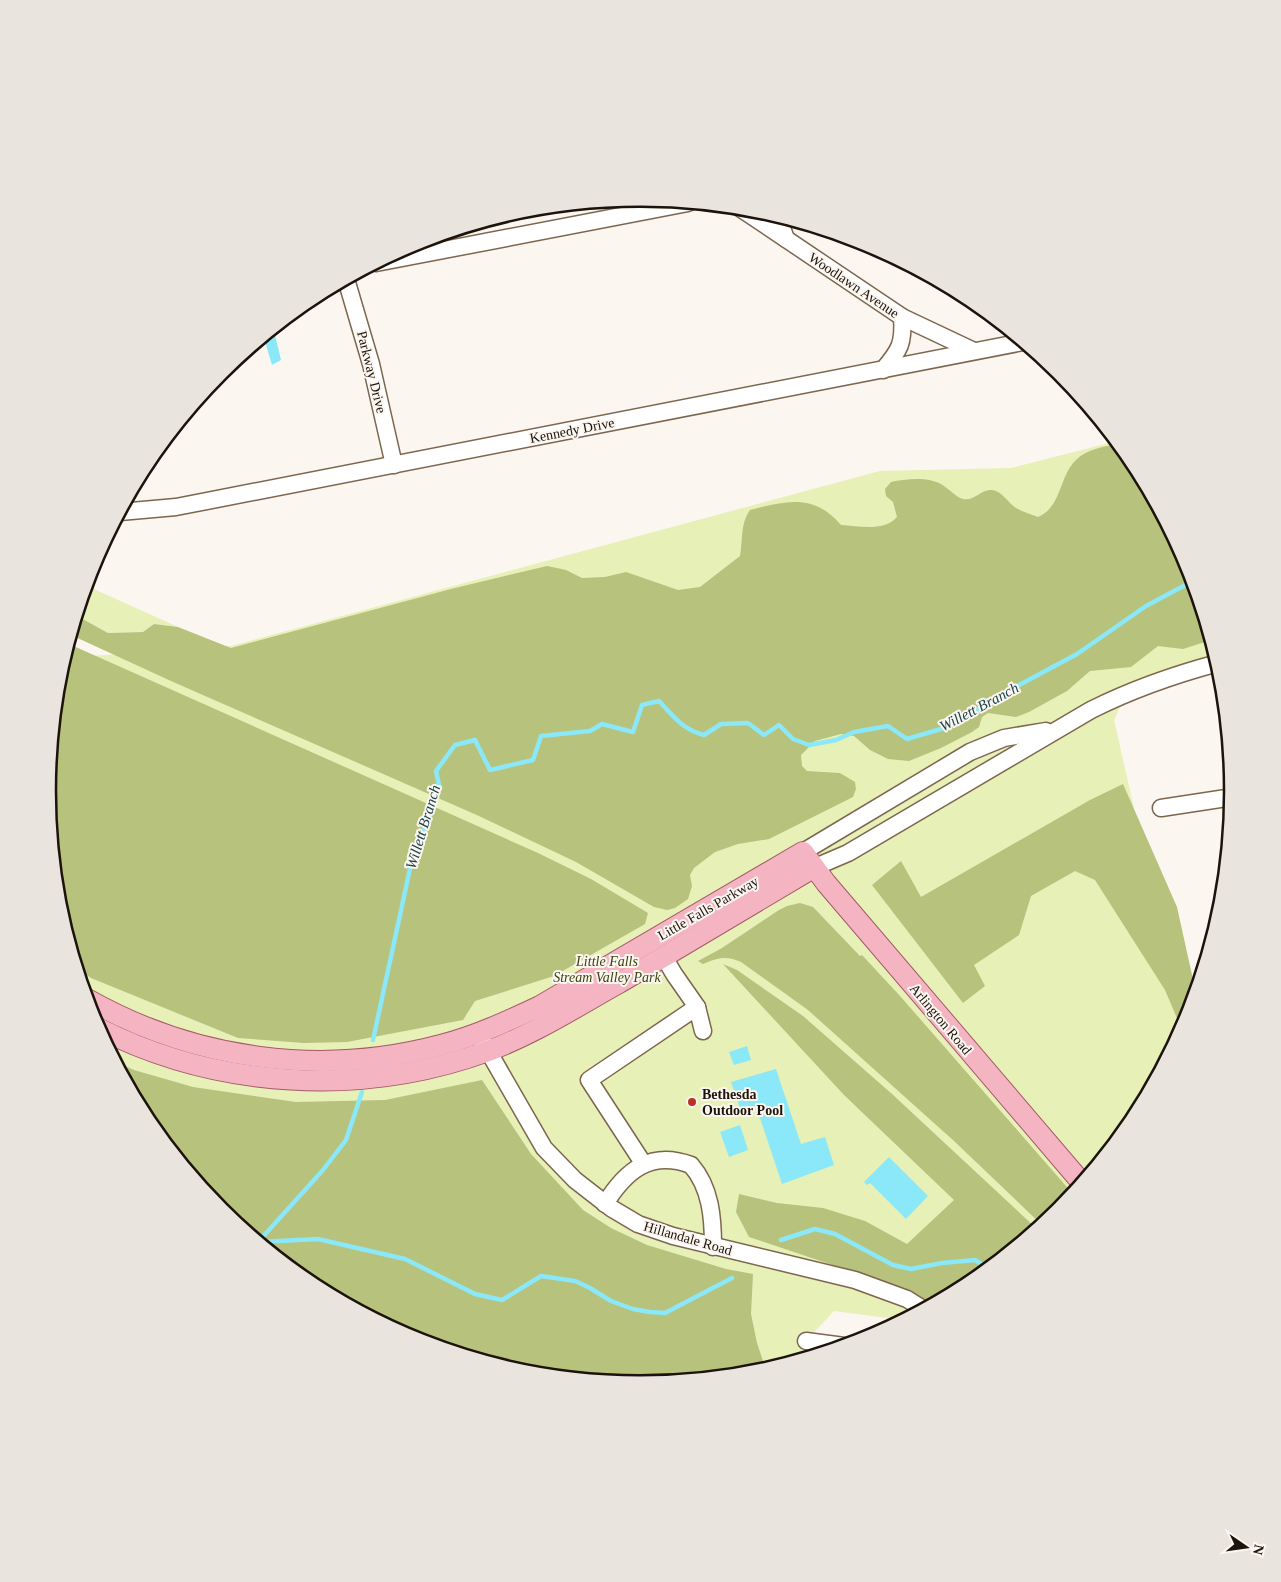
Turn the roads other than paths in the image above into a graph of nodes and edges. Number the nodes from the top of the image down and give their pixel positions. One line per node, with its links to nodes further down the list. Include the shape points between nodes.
1 (650, 207): 5 (street)
2 (755, 218): 4 (street, Woodlawn Avenue)
3 (781, 224): 4 (street)
4 (786, 239): 7 (street, Woodlawn Avenue)
5 (403, 258)
6 (348, 285): 11 (street, Parkway Drive, via 372,364)
7 (902, 317): 9 (street, Woodlawn Avenue); 10 (street, via 900,346)
8 (1016, 343): 9 (street, Kennedy Drive)
9 (974, 351): 10 (street, Kennedy Drive)
10 (883, 370): 11 (street, Kennedy Drive)
11 (394, 465): 12 (street, Kennedy Drive, via 176,507)
12 (129, 511)
13 (1211, 665): 14 (street, Little Falls Parkway, via 1126,692)
14 (1058, 728): 17 (street, Little Falls Parkway, via 848,853); 17 (street, Little Falls Parkway, via 1004,738 970,752)
15 (1225, 798): 16 (street)
16 (1161, 808)
17 (808, 860): 18 (main road, Little Falls Parkway); 23 (main road, Little Falls Parkway, via 572,988); 26 (main road, Arlington Road)
18 (664, 957): 20 (street); 24 (main road, Little Falls Parkway, via 552,1021)
19 (97, 1005): 23 (main road, Little Falls Parkway, via 172,1037 212,1049 310,1062 364,1060 410,1053)
20 (697, 1007): 21 (street); 25 (street, via 589,1080)
21 (703, 1031)
22 (109, 1033): 24 (main road, Little Falls Parkway, via 156,1053 202,1067 290,1080 329,1081 418,1071)
23 (478, 1033): 24 (street, Hillandale Road)
24 (488, 1051): 27 (street, Hillandale Road, via 544,1148 574,1180)
25 (643, 1164): 27 (street, via 623,1178); 28 (street, via 672,1160 692,1165 708,1194)
26 (1078, 1179)
27 (605, 1204): 28 (street, Hillandale Road, via 638,1224)
28 (713, 1247): 29 (street, Hillandale Road, via 855,1280)
29 (917, 1305)
30 (806, 1341): 31 (street)
31 (828, 1344)

